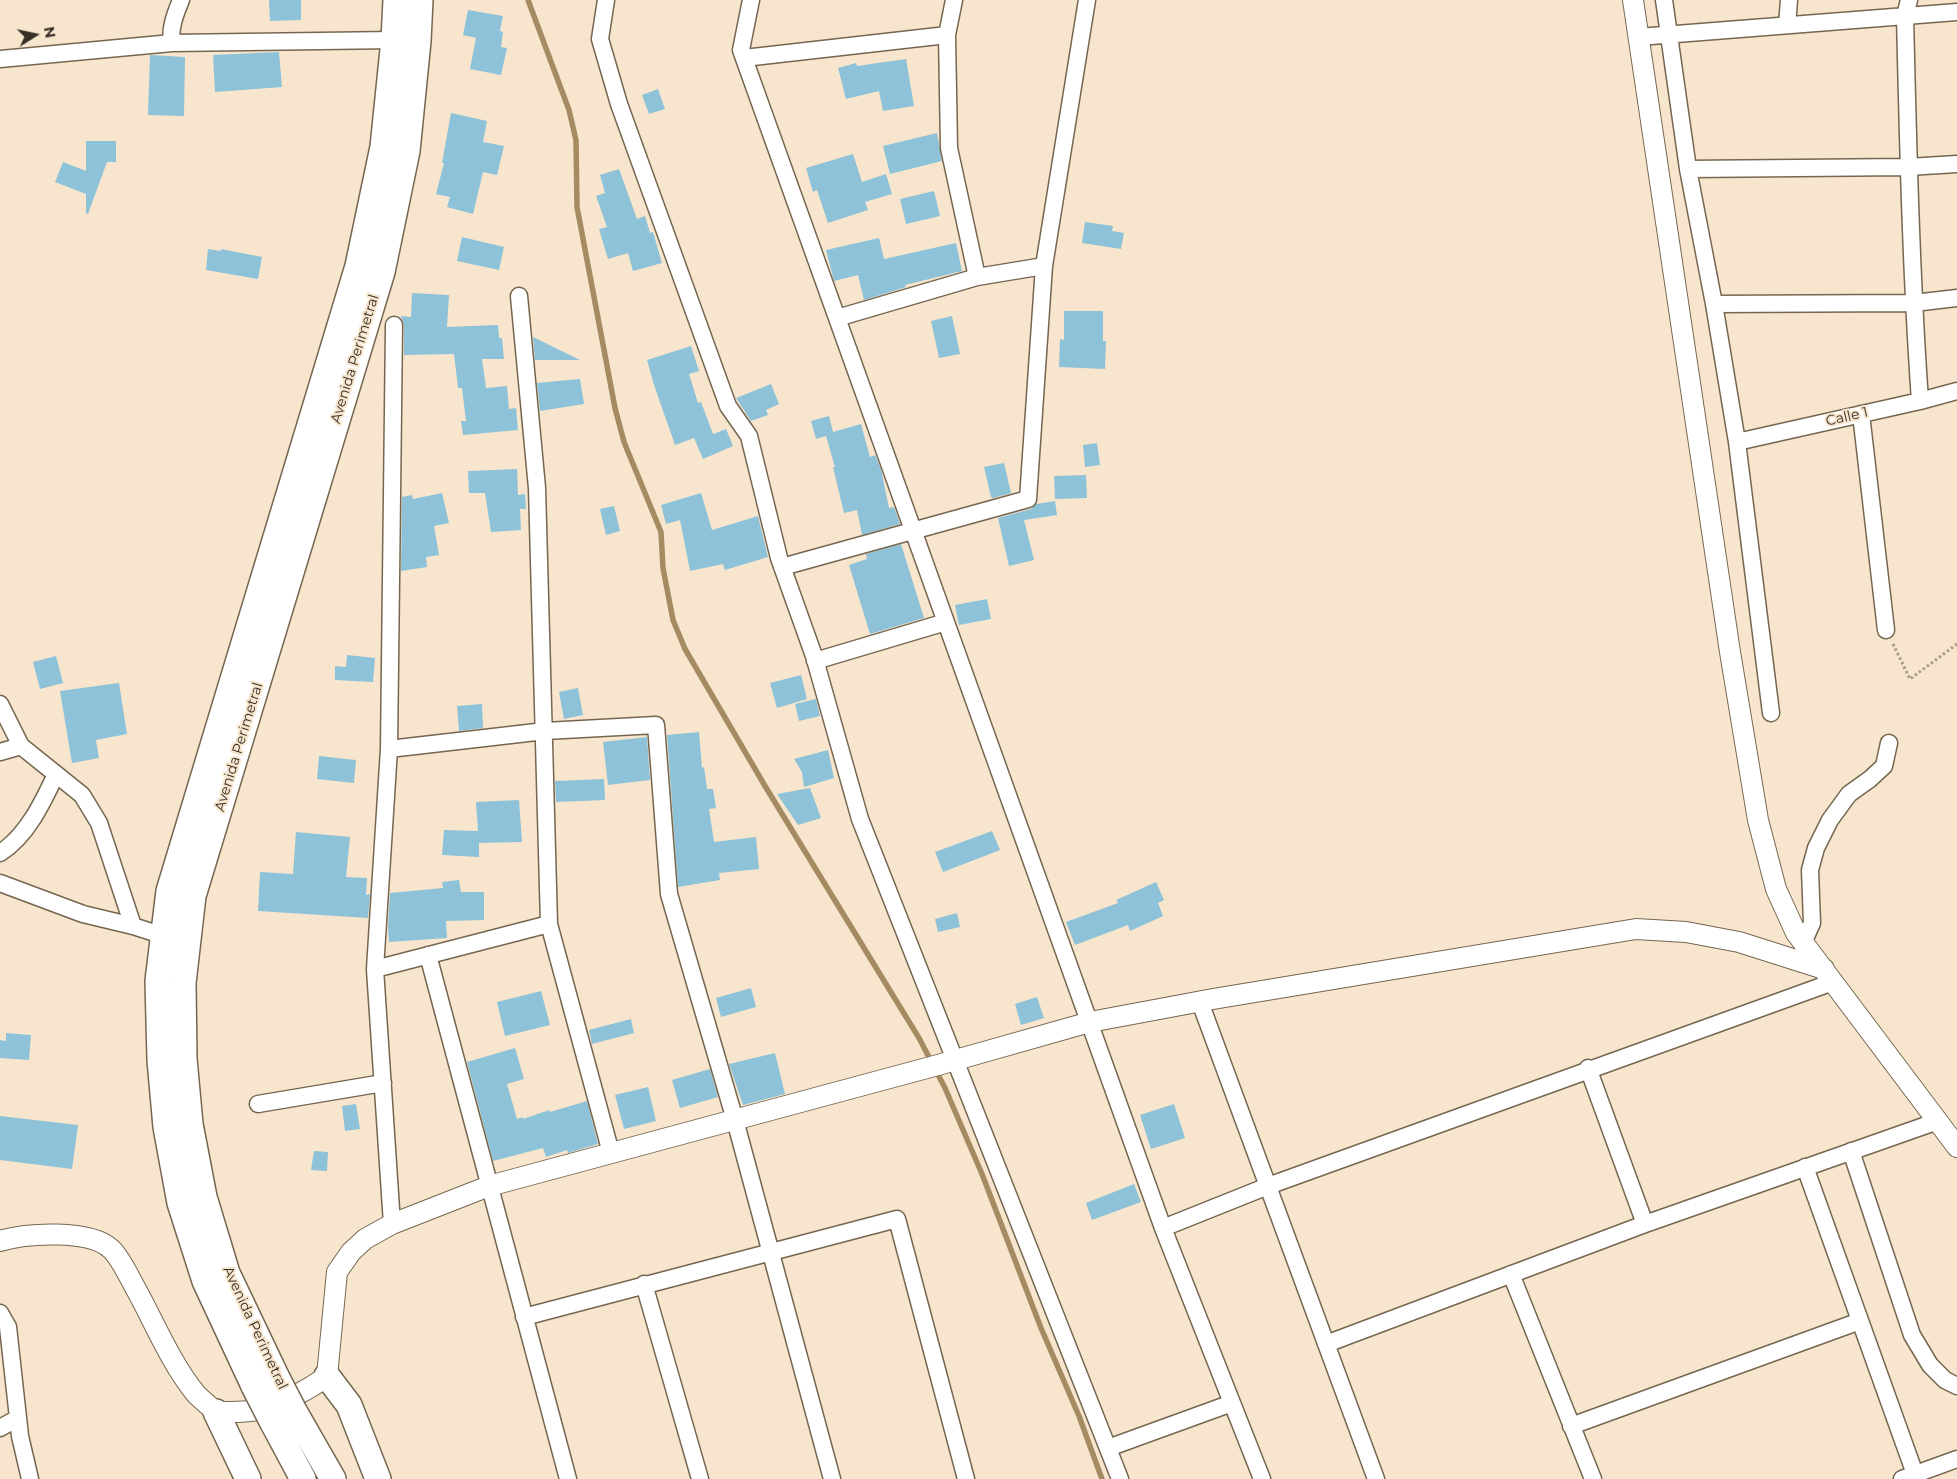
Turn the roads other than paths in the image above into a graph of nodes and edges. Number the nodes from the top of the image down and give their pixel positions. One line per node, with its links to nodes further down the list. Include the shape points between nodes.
1 (181, 0): 18 (street, via 176,11)
2 (396, 0): 17 (main road, Avenida Perimetral)
3 (420, 0): 84 (main road, Avenida Perimetral, via 407,151 382,272 193,896 183,983 184,1059 190,1124 204,1197)
4 (606, 0): 37 (street, via 600,39 619,104 728,406 749,436)
5 (751, 0): 20 (street, via 741,50)
6 (954, 0): 15 (street)
7 (1087, 0): 24 (street)
8 (1633, 0): 16 (street)
9 (1664, 0): 14 (street)
10 (1789, 0): 13 (street)
11 (1907, 8): 12 (street); 13 (street); 22 (street)
12 (1957, 12)
13 (1787, 25): 14 (street)
14 (1670, 34): 16 (street); 23 (street)
15 (947, 35): 20 (street); 25 (street, via 949,148)
16 (1638, 37): 54 (street, via 1758,820 1776,889)
17 (394, 40): 18 (street); 53 (main road, Avenida Perimetral, via 383,147 358,266 169,891)
18 (172, 43): 19 (street)
19 (0, 58)
20 (744, 58): 30 (street)
21 (1957, 164): 22 (street)
22 (1908, 167): 23 (street); 28 (street)
23 (1688, 169): 29 (street)
24 (1044, 266): 25 (street); 36 (street, via 1028,499)
25 (976, 277): 30 (street)
26 (519, 296): 43 (street, via 537,488)
27 (1957, 298): 28 (street)
28 (1914, 303): 29 (street); 33 (street)
29 (1714, 304): 35 (street)
30 (837, 318): 36 (street)
31 (394, 325): 46 (street)
32 (1957, 391): 33 (street, Calle 1)
33 (1920, 401): 34 (street, Calle 1)
34 (1862, 414): 35 (street, Calle 1); 39 (street)
35 (1737, 442): 42 (street)
36 (913, 530): 37 (street); 38 (street)
37 (782, 567): 40 (street)
38 (946, 622): 40 (street); 59 (street)
39 (1886, 630)
40 (815, 661): 60 (street, via 860,819)
41 (0, 704): 45 (street)
42 (1770, 713)
43 (544, 731): 46 (street); 51 (street); 64 (street, via 656,726 669,894)
44 (1889, 743): 54 (street, via 1884,766 1849,794 1830,820 1816,848 1810,870 1812,923)
45 (21, 746): 47 (street); 48 (street)
46 (388, 749): 56 (street)
47 (0, 752)
48 (56, 774): 49 (street, via 32,819 11,847); 52 (street, via 82,795 99,824)
49 (0, 853)
50 (0, 883): 52 (street, via 83,914)
51 (549, 924): 55 (street); 68 (street)
52 (133, 926): 53 (street)
53 (164, 936): 84 (main road, Avenida Perimetral, via 158,982 160,1060 166,1127 180,1203 205,1281)
54 (1803, 942): 57 (street)
55 (428, 955): 56 (street); 70 (street)
56 (375, 969): 62 (street)
57 (1828, 976): 58 (street, via 1739,942 1686,932 1636,929); 61 (street); 65 (street)
58 (1200, 1002): 59 (street); 71 (street)
59 (1090, 1022): 60 (street); 74 (street)
60 (938, 1065): 64 (street); 92 (street)
61 (1589, 1069): 71 (street); 73 (street)
62 (383, 1083): 63 (street); 72 (street)
63 (258, 1104)
64 (735, 1120): 68 (street); 76 (street)
65 (1938, 1121): 66 (street); 67 (street)
66 (1957, 1147)
67 (1851, 1151): 69 (street); 85 (street, via 1912,1335 1930,1365 1945,1380)
68 (611, 1153): 70 (street)
69 (1805, 1167): 73 (street); 80 (street)
70 (489, 1186): 72 (street); 79 (street)
71 (1268, 1186): 74 (street); 82 (street)
72 (392, 1224): 83 (street, via 365,1239 337,1272)
73 (1645, 1224): 77 (street)
74 (1163, 1228): 86 (street)
75 (0, 1241): 87 (street, via 50,1235 76,1236 101,1241 112,1249 169,1355 197,1394)
76 (770, 1251): 78 (street); 102 (street); 103 (street, via 897,1219)
77 (1511, 1274): 82 (street); 90 (street)
78 (644, 1284): 79 (street); 101 (street)
79 (524, 1316): 100 (street)
80 (1860, 1321): 90 (street); 94 (street)
81 (3, 1324): 89 (street)
82 (1326, 1344): 106 (street)
83 (327, 1376): 87 (street, via 315,1385 262,1409); 99 (main road, via 349,1405)
84 (265, 1382): 88 (main road, Avenida Perimetral, bridge)
85 (1957, 1386)
86 (1232, 1403): 92 (street); 105 (street)
87 (216, 1412): 96 (main road)
88 (284, 1417): 97 (main road, Avenida Perimetral); 98 (main road, Avenida Perimetral)
89 (18, 1418): 91 (street); 95 (street)
90 (1571, 1426): 107 (street)
91 (0, 1428)
92 (1108, 1448): 104 (street)
93 (1957, 1459): 94 (street)
94 (1909, 1477)
95 (30, 1479)
96 (248, 1479)
97 (303, 1479)
98 (334, 1479)
99 (378, 1479)
100 (568, 1479)
101 (700, 1479)
102 (832, 1479)
103 (966, 1479)
104 (1120, 1479)
105 (1262, 1479)
106 (1376, 1479)
107 (1593, 1479)

